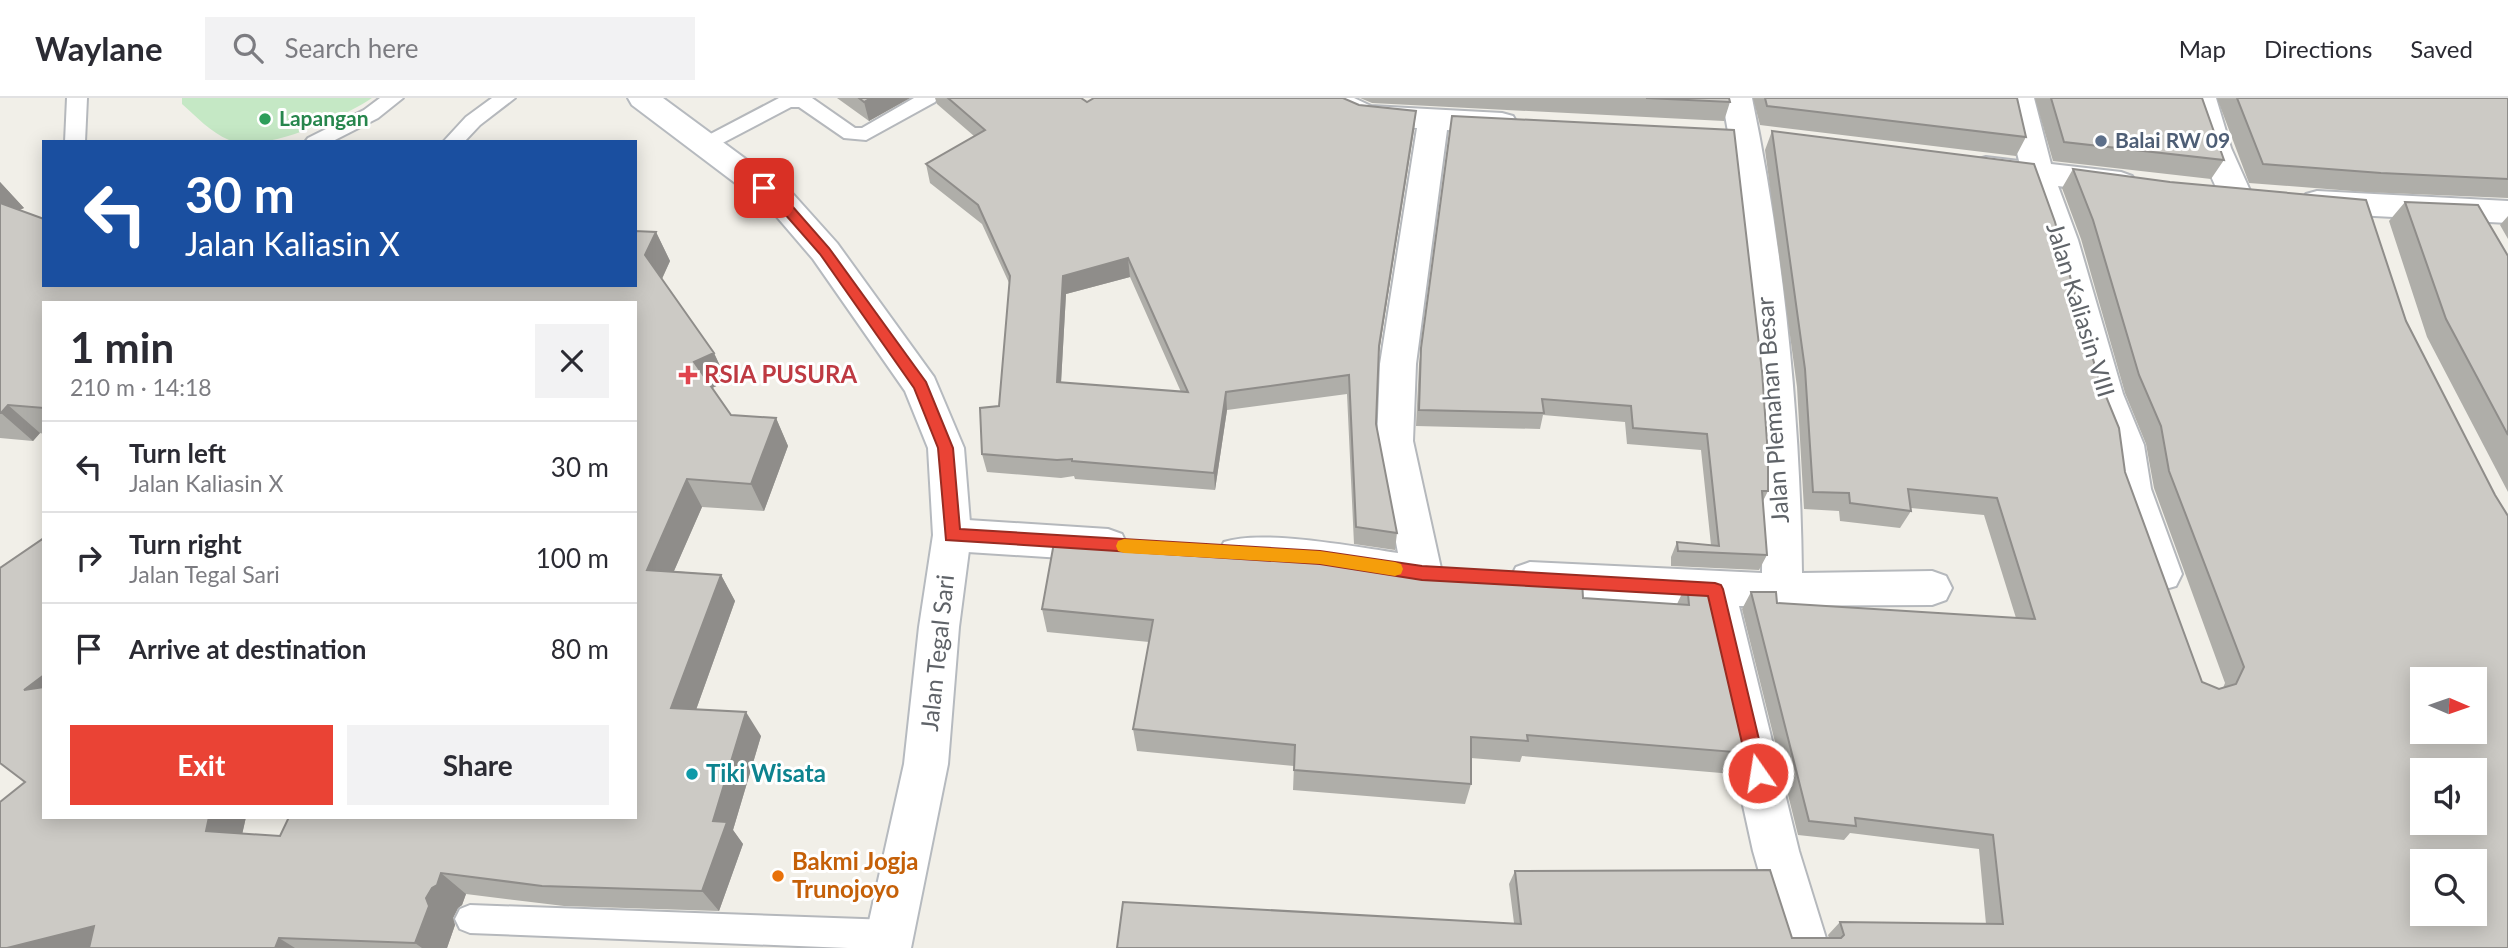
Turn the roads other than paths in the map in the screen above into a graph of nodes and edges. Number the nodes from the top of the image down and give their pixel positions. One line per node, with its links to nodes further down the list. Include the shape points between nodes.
1 (77, 98): 12 (lane)
2 (393, 98): 13 (lane)
3 (505, 98): 14 (lane)
4 (643, 98): 15 (street, Jalan Tegal Sari)
5 (928, 98): 15 (lane, via 866,134 851,134 803,101 788,101)
6 (1322, 98): 10 (street, via 1370,116)
7 (1737, 98): 29 (street, Jalan Plemahan Besar, via 1776,387)
8 (2019, 98): 17 (street, Jalan Kaliasin VIII)
9 (2201, 98): 19 (street, via 2216,148 2248,196)
10 (1433, 120): 11 (street); 27 (street, via 1398,364 1395,441)
11 (1526, 124)
12 (75, 140)
13 (320, 140)
14 (455, 140)
15 (706, 144): 24 (street, Jalan Tegal Sari, via 782,202 825,251 921,386 946,448)
16 (1957, 163): 17 (street)
17 (2038, 174): 18 (street); 30 (street, Jalan Kaliasin VIII, via 2062,240 2105,394 2126,445 2132,489)
18 (2144, 185)
19 (2365, 206): 20 (street); 22 (street)
20 (2473, 212): 21 (street); 23 (street)
21 (2508, 212)
22 (2377, 239)
23 (2490, 242)
24 (952, 535): 25 (street); 33 (street, Jalan Tegal Sari, via 926,764)
25 (1145, 547)
26 (1199, 550): 27 (street, via 1320,558)
27 (1422, 573): 31 (street)
28 (1932, 587): 29 (street)
29 (1782, 590): 31 (street)
30 (2171, 601)
31 (1719, 604): 34 (street, via 1776,851)
32 (470, 919): 33 (lane)
33 (889, 941)
34 (1805, 948)

